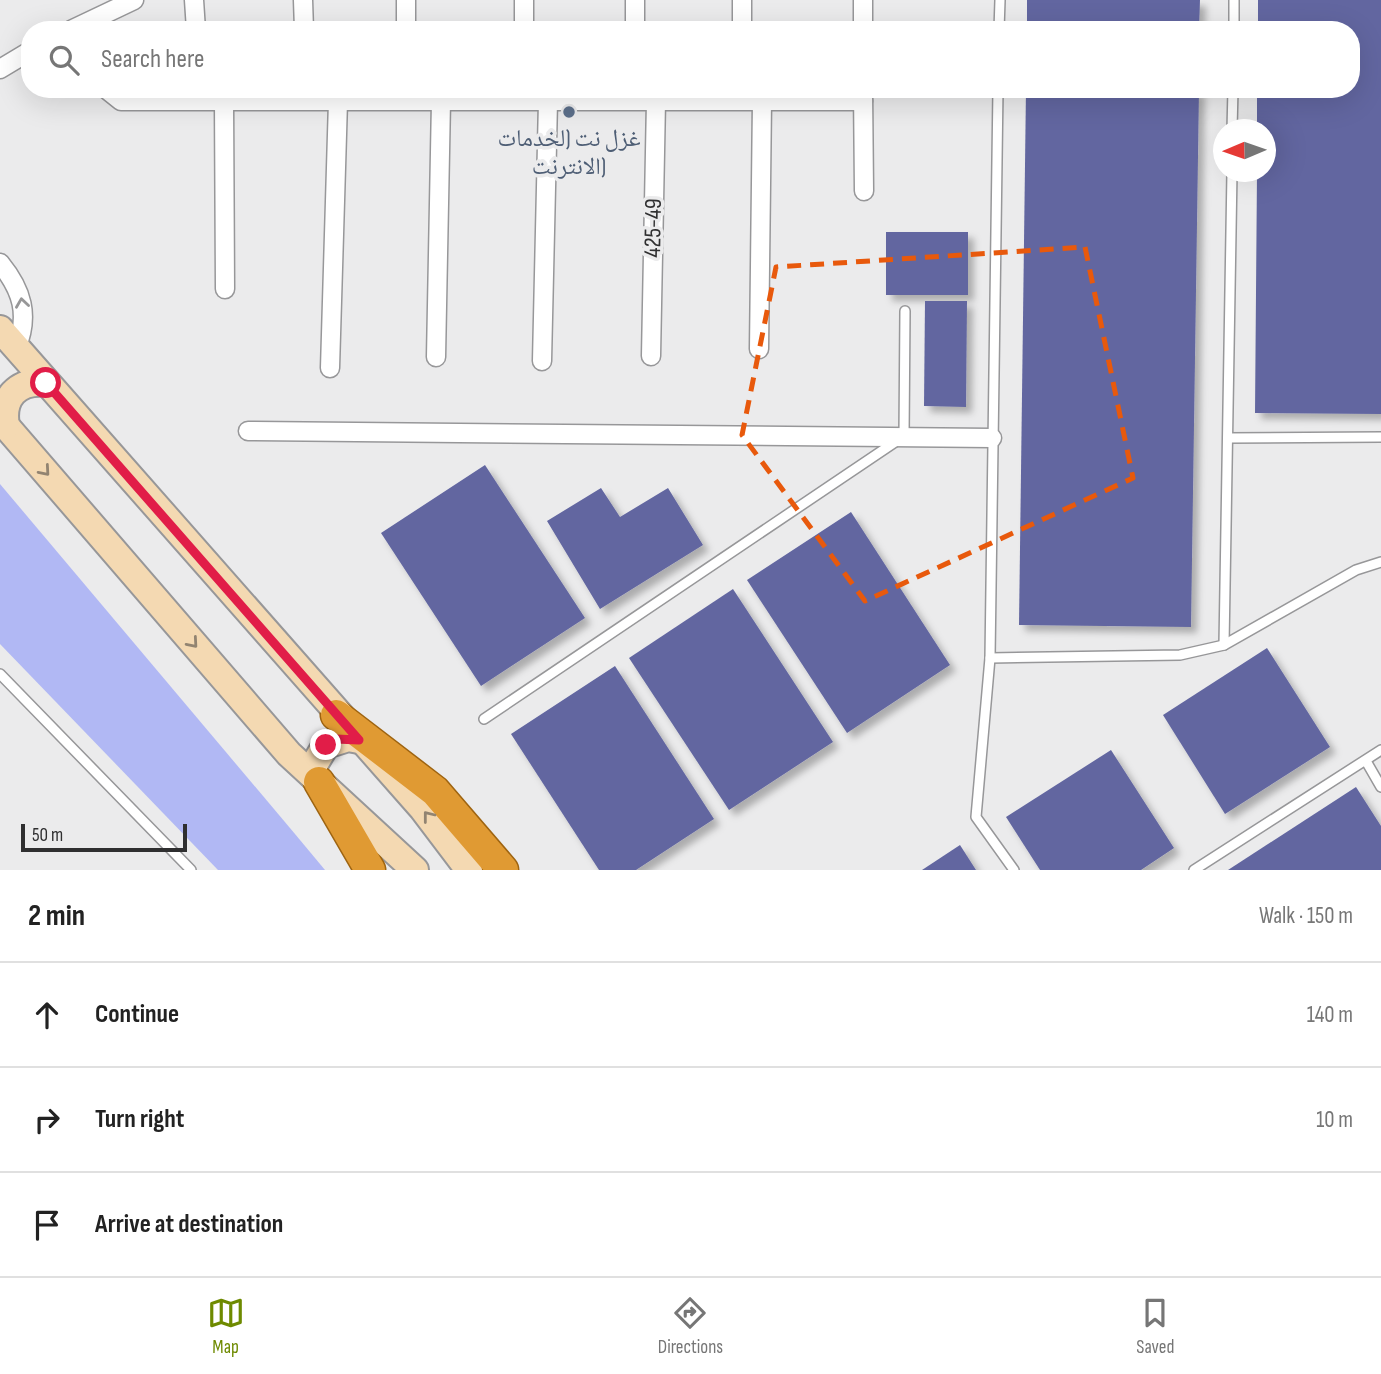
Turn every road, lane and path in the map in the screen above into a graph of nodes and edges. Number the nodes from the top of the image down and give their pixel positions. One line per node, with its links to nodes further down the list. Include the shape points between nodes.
1 (134, 0): 11 (street)
2 (194, 0): 12 (street)
3 (303, 0): 13 (street)
4 (406, 0): 14 (street)
5 (524, 0): 15 (street)
6 (635, 0): 16 (street)
7 (742, 0): 17 (street)
8 (863, 0): 18 (street)
9 (1000, 0): 19 (lane)
10 (1234, 0): 20 (lane)
11 (90, 21)
12 (195, 21)
13 (304, 21)
14 (406, 21)
15 (524, 21)
16 (635, 21)
17 (742, 21)
18 (863, 21)
19 (999, 21)
20 (1234, 21)
21 (21, 56): 22 (street)
22 (0, 69)
23 (117, 98): 24 (street)
24 (160, 98)
25 (212, 98): 40 (street)
26 (264, 98): 40 (street)
27 (322, 98): 41 (street)
28 (372, 98): 41 (street)
29 (424, 98): 42 (street)
30 (491, 98): 42 (street)
31 (534, 98): 43 (street)
32 (592, 98): 43 (street)
33 (646, 98): 44 (street)
34 (707, 98): 44 (street)
35 (749, 98): 45 (street)
36 (812, 98): 45 (street)
37 (863, 98): 48 (street)
38 (998, 98): 64 (lane)
39 (1233, 98): 46 (lane)
40 (224, 101): 50 (street)
41 (338, 101): 57 (street)
42 (441, 101): 55 (street)
43 (548, 101): 56 (street)
44 (656, 101): 54 (street, 425-49)
45 (762, 101): 53 (street)
46 (1232, 119)
47 (1232, 182): 65 (lane)
48 (864, 191)
49 (0, 263): 52 (street, one-way to 49, via 23,325 22,296)
50 (225, 289)
51 (905, 311): 62 (lane)
52 (8, 339): 58 (main road, via 11,367); 59 (main road)
53 (759, 349)
54 (650, 356)
55 (436, 358)
56 (542, 361)
57 (330, 368)
58 (0, 380)
59 (46, 383): 60 (main road, via 22,385 13,392 6,402); 70 (main road)
60 (3, 423): 75 (main road, one-way to 75, via 289,754)
61 (248, 431): 62 (street)
62 (904, 436): 64 (street); 71 (lane)
63 (1381, 437): 65 (lane)
64 (992, 438): 68 (lane)
65 (1227, 438): 67 (lane)
66 (1381, 562): 67 (lane, via 1356,570)
67 (1224, 645): 68 (lane, via 1180,655)
68 (990, 658): 82 (lane, via 976,817)
69 (0, 674): 77 (lane)
70 (336, 715): 72 (main road); 81 (highway, via 435,790)
71 (484, 719)
72 (359, 740): 75 (main road, via 336,739 326,745 314,765); 80 (main road, one-way to 72, via 422,808)
73 (1381, 750): 74 (lane)
74 (1366, 761): 76 (lane); 83 (lane)
75 (317, 779): 78 (highway); 79 (main road)
76 (1381, 787)
77 (191, 870)
78 (370, 870)
79 (415, 870)
80 (470, 870)
81 (503, 870)
82 (1014, 870)
83 (1194, 870)

